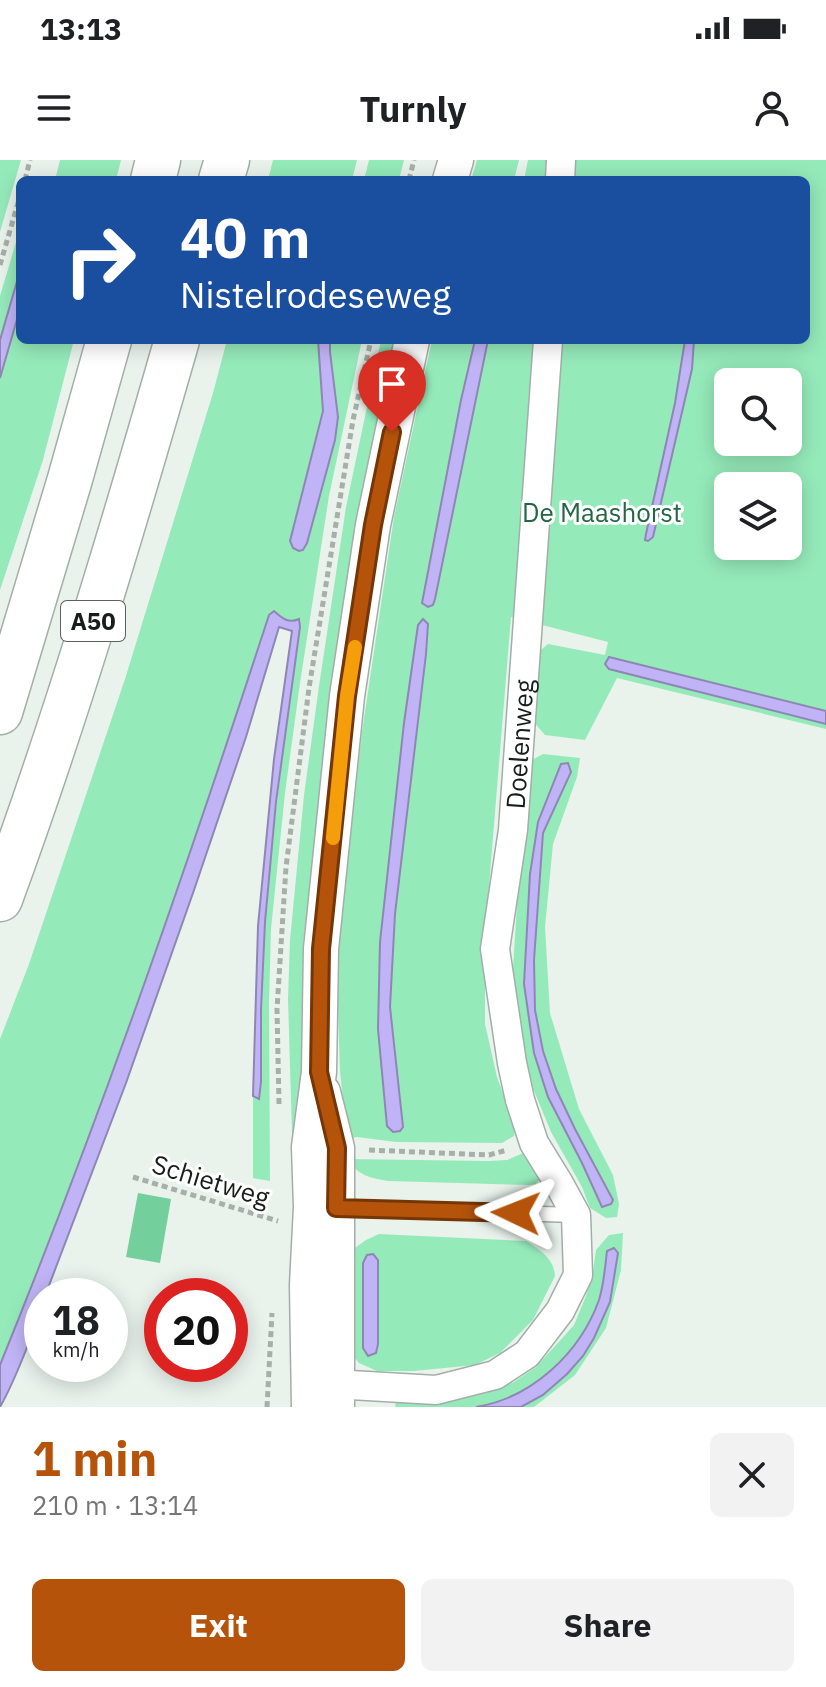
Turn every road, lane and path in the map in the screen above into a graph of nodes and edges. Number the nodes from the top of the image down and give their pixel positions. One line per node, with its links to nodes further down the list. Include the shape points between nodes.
1 (16, 210): 2 (path)
2 (0, 265)
3 (108, 344): 7 (highway, A50)
4 (176, 344): 8 (highway, A50, via 126,516)
5 (411, 344): 10 (street, via 373,525 347,696 321,949)
6 (548, 344): 12 (street, Doelenweg, via 513,830 495,949 512,1063)
7 (0, 712)
8 (0, 899)
9 (280, 947): 11 (path)
10 (319, 1072): 13 (street); 15 (street, via 309,1147)
11 (280, 1117)
12 (534, 1143): 13 (path, via 489,1155); 16 (street, Doelenweg)
13 (337, 1148): 15 (street)
14 (133, 1177): 17 (path, Schietweg)
15 (324, 1207): 16 (lane); 18 (street, via 307,1285)
16 (576, 1215): 18 (street, Doelenweg, via 578,1275 560,1311 527,1354 495,1375 436,1390)
17 (278, 1221)
18 (323, 1395)

